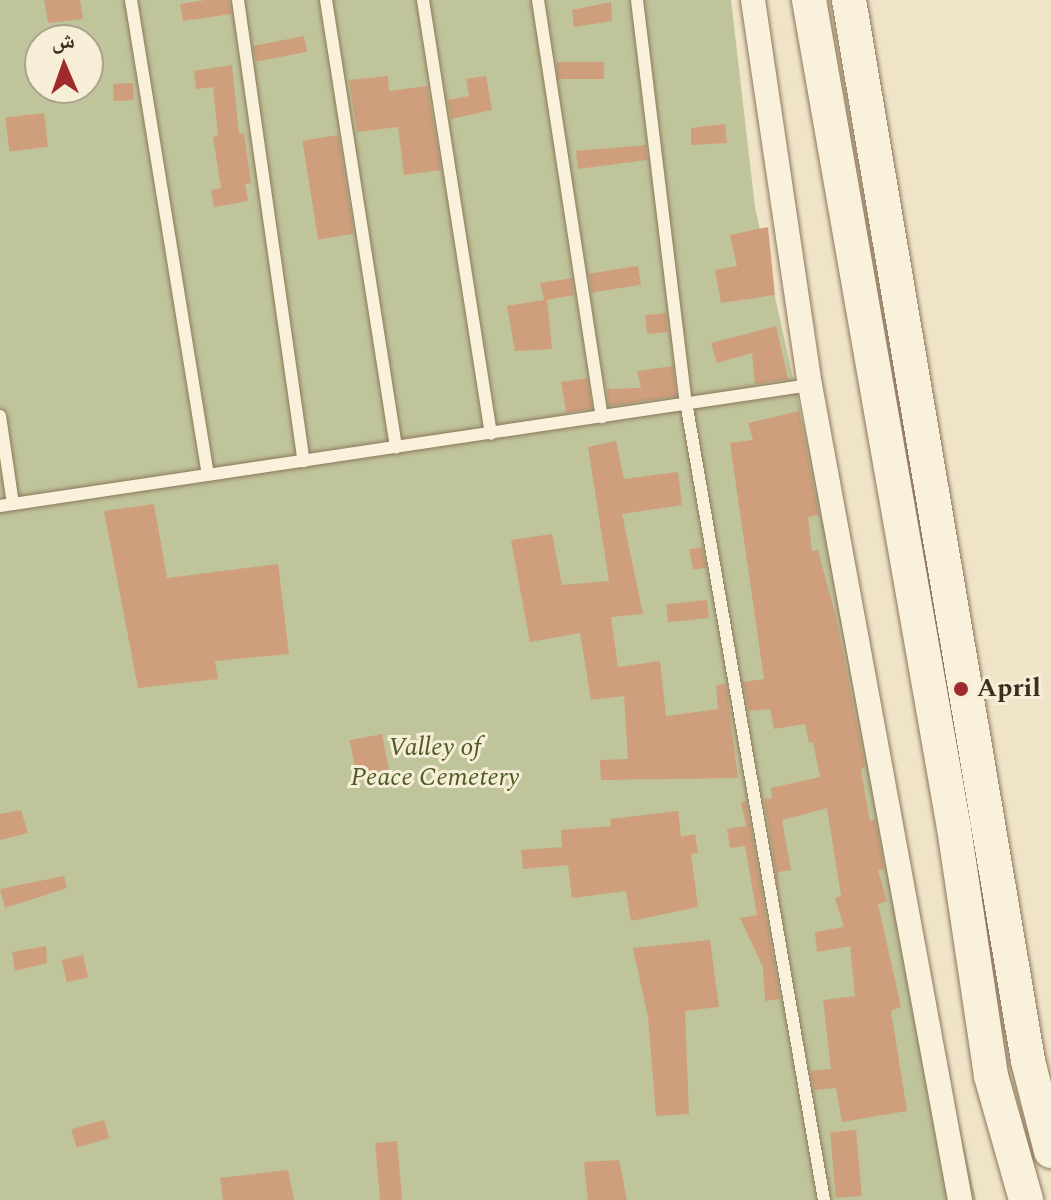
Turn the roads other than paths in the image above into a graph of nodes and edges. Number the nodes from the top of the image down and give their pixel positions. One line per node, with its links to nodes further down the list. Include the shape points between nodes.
1 (131, 0): 17 (lane)
2 (238, 0): 16 (lane)
3 (326, 0): 15 (lane)
4 (423, 0): 14 (lane)
5 (538, 0): 13 (lane)
6 (637, 0): 11 (lane)
7 (753, 0): 10 (street)
8 (809, 0): 22 (main road, via 954,828 991,1076)
9 (849, 0): 19 (main road, via 1028,1061)
10 (810, 385): 11 (lane); 21 (street)
11 (686, 402): 13 (lane); 20 (lane)
12 (0, 416): 18 (lane)
13 (602, 417): 14 (lane)
14 (491, 434): 15 (lane)
15 (396, 448): 16 (lane)
16 (304, 461): 17 (lane)
17 (208, 475): 18 (lane)
18 (7, 505)
19 (1051, 1151)
20 (824, 1200)
21 (960, 1200)
22 (1026, 1200)

